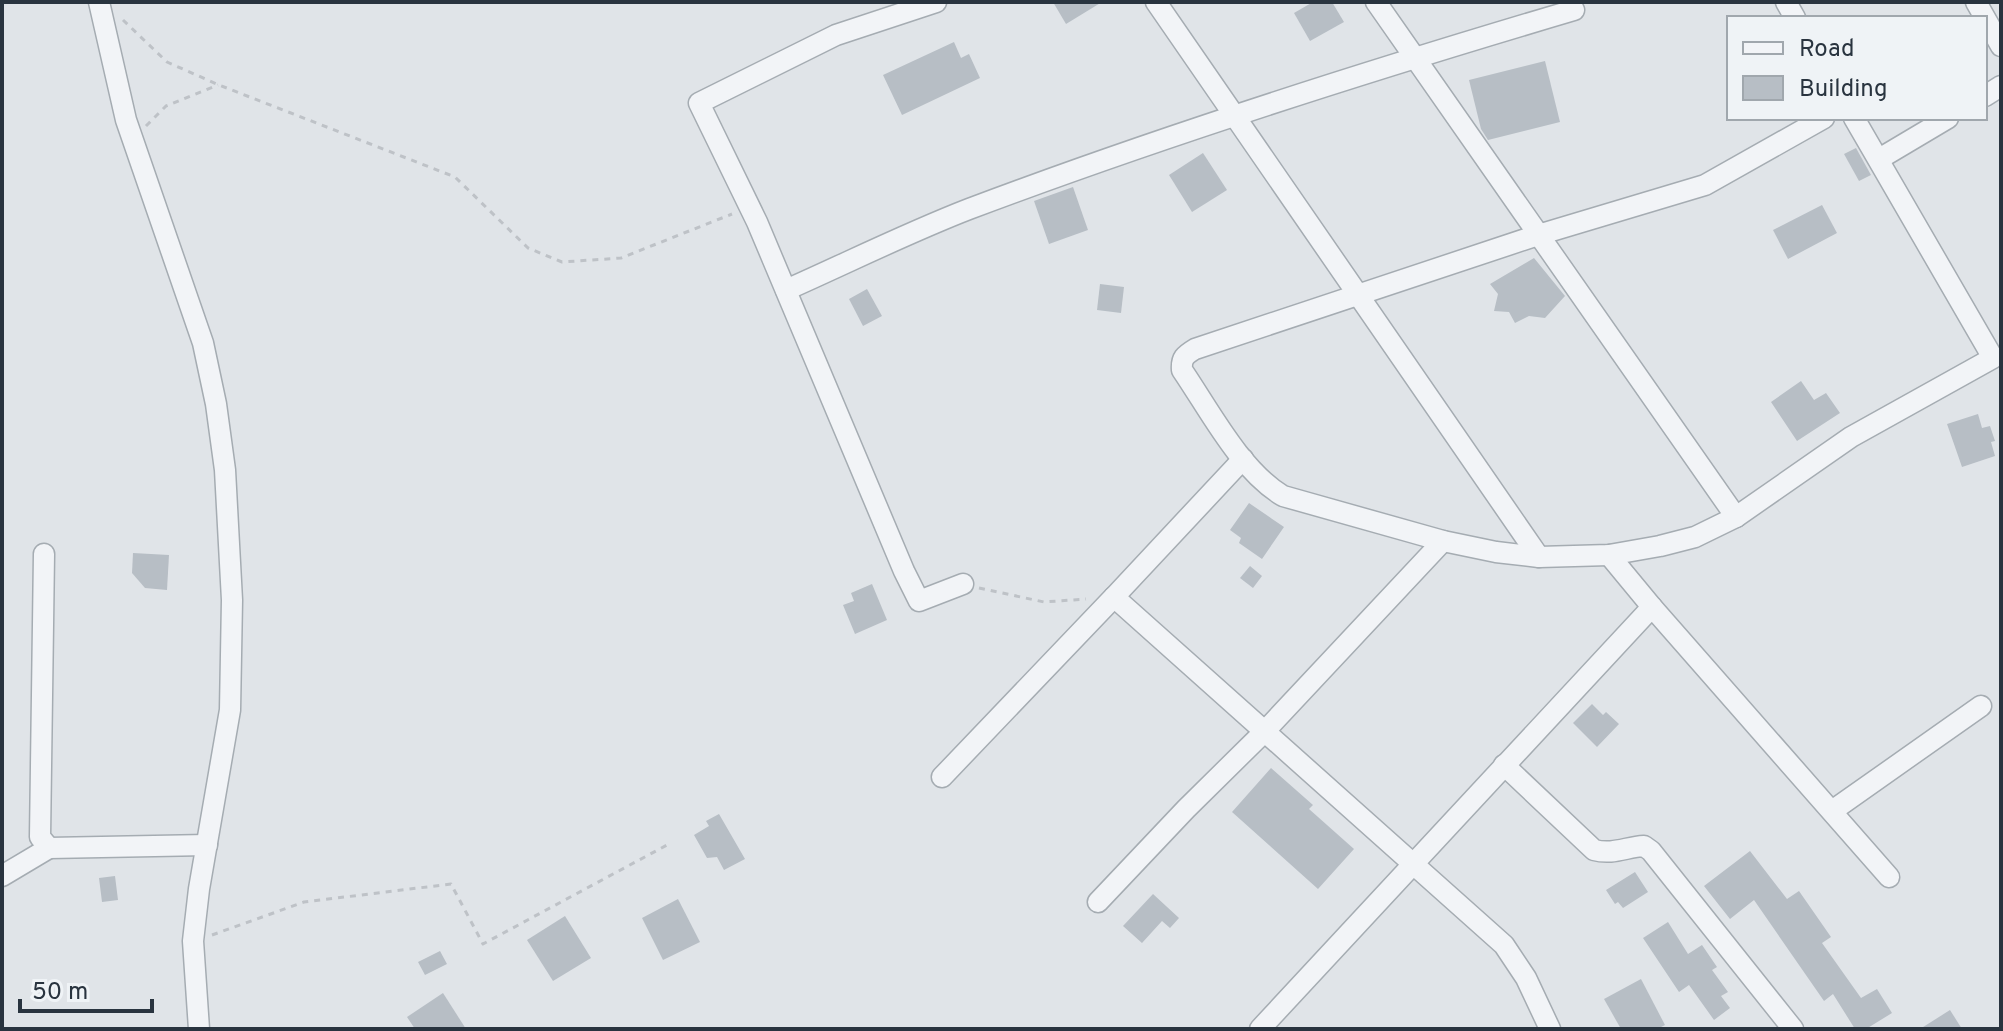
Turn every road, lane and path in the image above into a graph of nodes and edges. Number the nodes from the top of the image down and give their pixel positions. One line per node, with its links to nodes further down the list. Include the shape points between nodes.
1 (936, 2): 16 (street, via 836,35 699,103)
2 (1156, 2): 10 (street)
3 (1376, 2): 8 (street)
4 (107, 7): 9 (path, via 167,62); 14 (street, via 114,75)
5 (1574, 10): 8 (street)
6 (1987, 21): 7 (street)
7 (2001, 46)
8 (1413, 58): 10 (street); 17 (street)
9 (219, 85): 14 (path, via 166,106); 16 (path, via 455,177 528,248 562,262 621,258 736,212)
10 (1234, 116): 18 (street, via 967,210); 19 (street)
11 (1820, 120): 17 (street, via 1705,185)
12 (1855, 120): 15 (street)
13 (1945, 120): 15 (street)
14 (132, 141): 35 (street, via 203,343 225,470 232,600 230,710)
15 (1879, 159): 20 (street)
16 (757, 222): 18 (street)
17 (1538, 235): 19 (street); 22 (street)
18 (786, 290): 27 (street, via 919,601)
19 (1356, 294): 21 (street, via 1186,354 1182,370); 26 (street)
20 (1997, 356): 22 (street, via 1851,437)
21 (1243, 459): 23 (street, via 1283,496); 28 (street)
22 (1736, 517): 25 (street, via 1695,537)
23 (1443, 541): 26 (street); 31 (street)
24 (44, 554): 37 (street, via 40,837)
25 (1609, 555): 26 (street); 29 (street)
26 (1539, 557)
27 (963, 584): 28 (path, via 1044,602)
28 (1114, 597): 31 (street); 33 (street)
29 (1652, 607): 32 (street); 34 (street)
30 (1981, 706): 34 (street)
31 (1265, 731): 38 (street); 41 (street)
32 (1504, 765): 38 (street); 46 (street, via 1594,850 1620,852 1644,846 1651,851)
33 (942, 777)
34 (1832, 811): 40 (street)
35 (207, 845): 37 (street); 42 (street)
36 (667, 845): 42 (path, via 483,944 451,884 304,902)
37 (49, 848): 39 (street)
38 (1413, 865): 43 (street, via 1504,945 1526,978); 45 (street)
39 (2, 876)
40 (1889, 877)
41 (1098, 902)
42 (193, 941): 44 (street)
43 (1544, 1026)
44 (199, 1029)
45 (1260, 1029)
46 (1793, 1029)

